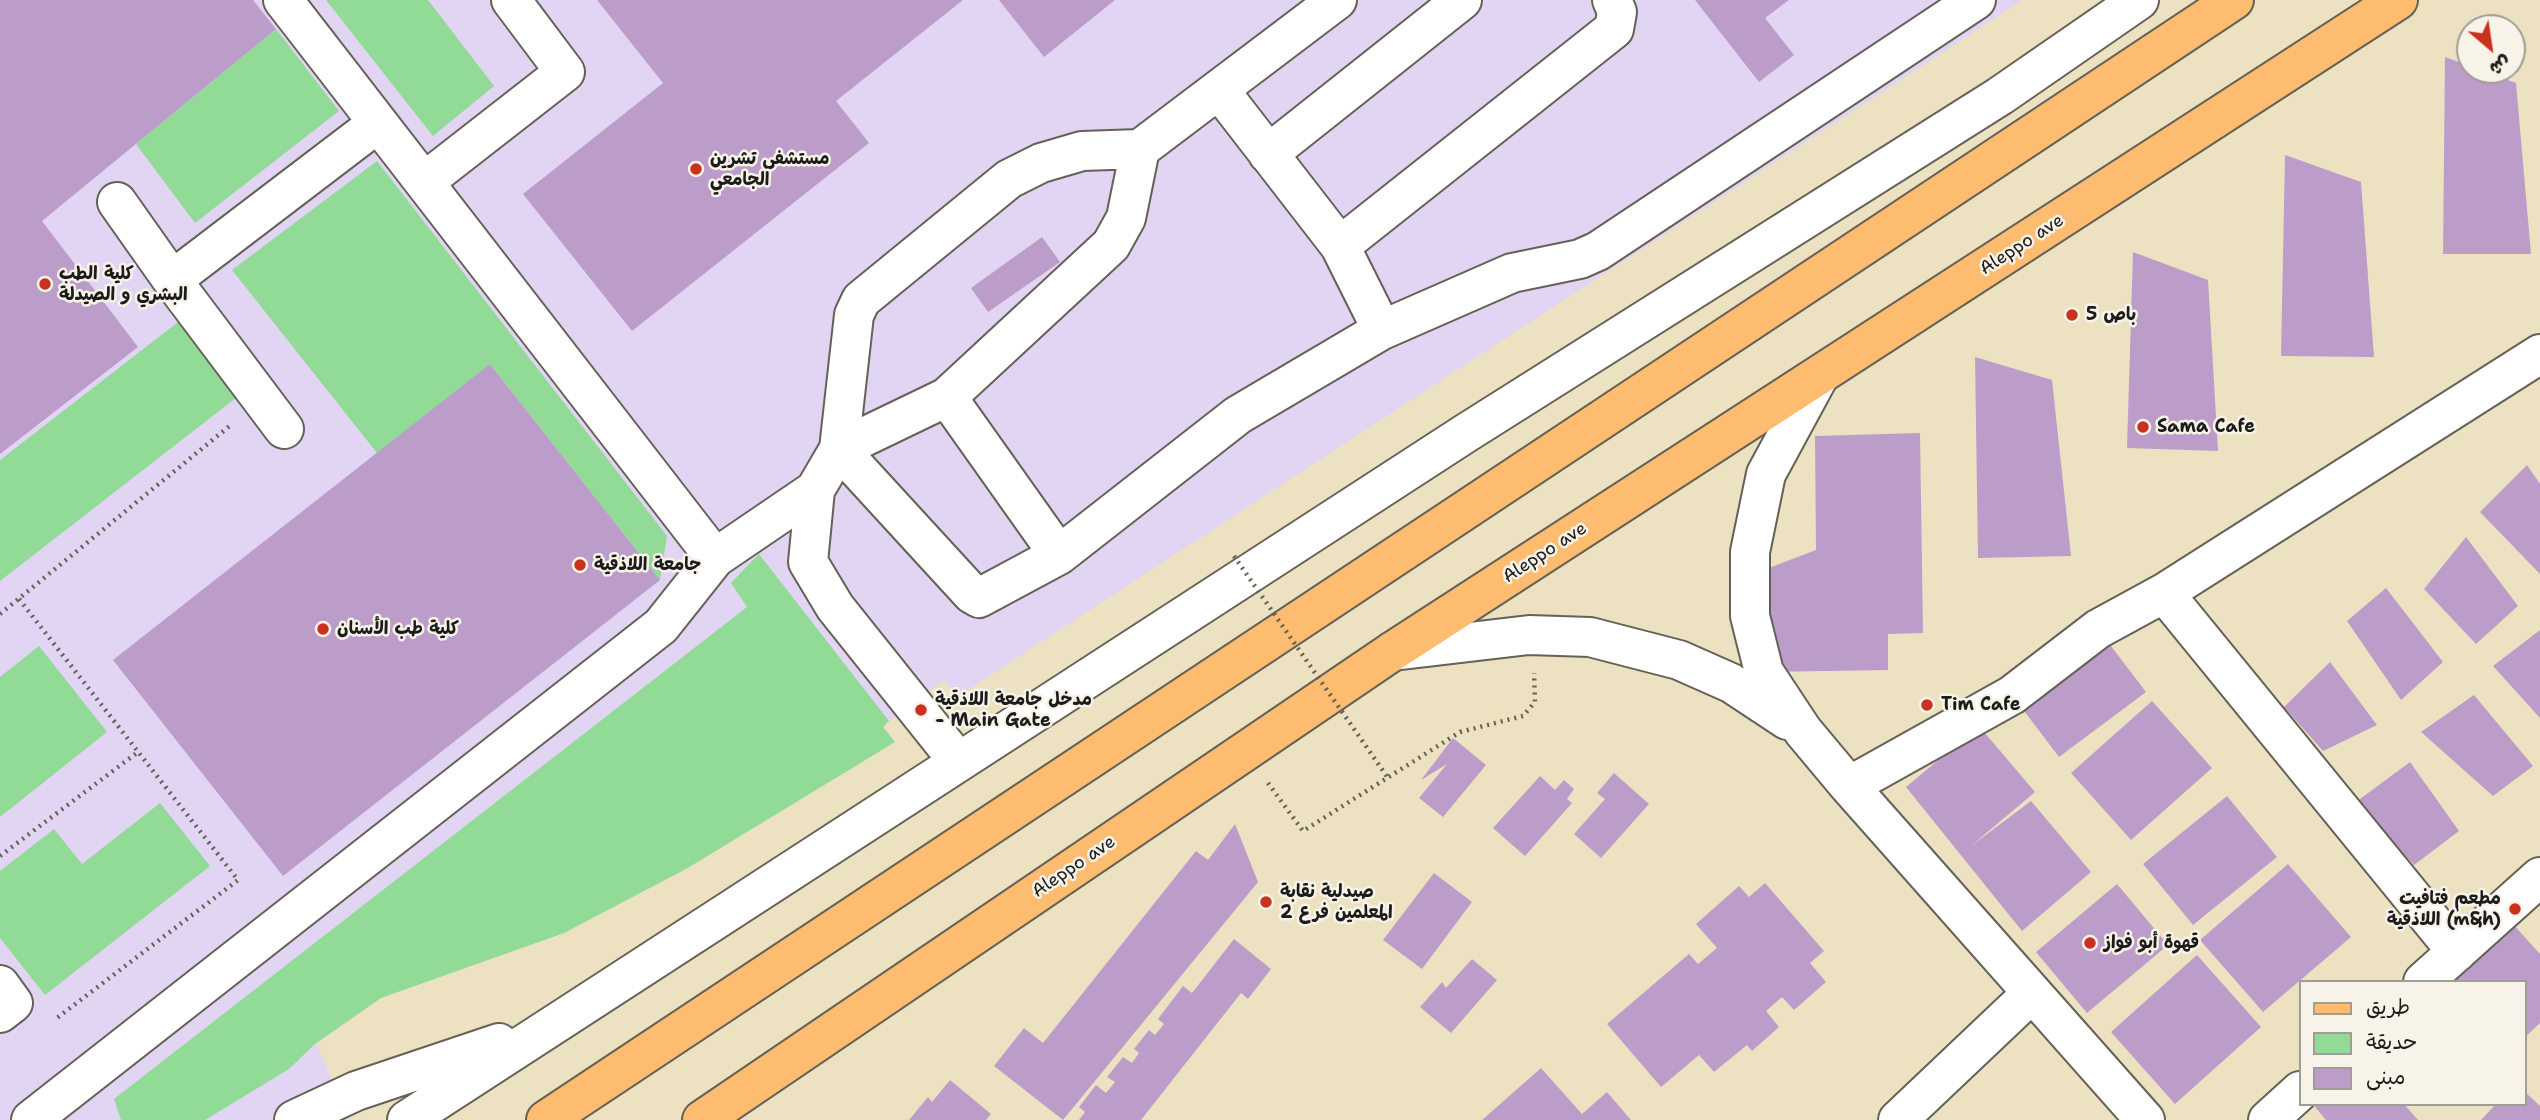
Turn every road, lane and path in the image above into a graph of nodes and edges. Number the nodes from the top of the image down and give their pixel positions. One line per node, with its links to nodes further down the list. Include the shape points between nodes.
1 (283, 0): 11 (street)
2 (511, 0): 14 (street, via 565,72)
3 (1337, 0): 10 (street)
4 (1462, 0): 13 (street)
5 (1612, 0): 16 (street, via 1617,12 1614,29)
6 (1976, 0): 18 (street, via 1598,251 1513,273)
7 (2139, 0): 36 (street, via 2000,96)
8 (2234, 0): 54 (main road)
9 (2398, 0): 20 (main road, Aleppo ave)
10 (1220, 92): 12 (street); 13 (street)
11 (378, 123): 14 (street); 17 (street)
12 (1140, 149): 21 (street, via 1126,218 1111,245); 23 (street, via 1082,151 1009,179 861,300 854,316)
13 (1268, 154): 16 (street)
14 (424, 182): 27 (street)
15 (117, 202): 17 (street)
16 (1340, 246): 18 (street)
17 (172, 280): 22 (street)
18 (1382, 330): 25 (street, via 1238,415)
19 (2540, 354): 28 (street)
20 (1818, 378): 32 (main road, Aleppo ave); 33 (street, via 1766,474 1750,552 1750,616 1764,673)
21 (947, 397): 23 (street); 25 (street)
22 (273, 414): 29 (path)
23 (839, 449): 24 (street); 25 (street, via 979,598)
24 (816, 490): 27 (street); 36 (street, via 808,562 835,607)
25 (1059, 555)
26 (1234, 556): 37 (path, bridge)
27 (715, 558): 48 (street, via 661,626)
28 (2164, 593): 38 (street, via 2098,629 2012,695); 41 (street)
29 (19, 599): 30 (path); 35 (path)
30 (0, 614)
31 (1529, 635): 32 (street); 33 (street, via 1590,637 1679,660 1731,682); 37 (path, via 1536,693 1530,710 1524,716 1460,732)
32 (1393, 650): 34 (main road, Aleppo ave)
33 (1803, 731): 38 (street)
34 (1245, 751): 37 (path, via 1303,831); 55 (main road, Aleppo ave)
35 (138, 752): 39 (path); 46 (path, via 238,880)
36 (958, 761): 47 (street)
37 (1388, 778)
38 (1849, 786): 44 (street)
39 (0, 856)
40 (2540, 877): 41 (street)
41 (2457, 952): 42 (street)
42 (2425, 980)
43 (0, 985): 45 (street, via 13,1003)
44 (2032, 993): 56 (street); 57 (street)
45 (0, 1013)
46 (57, 1018)
47 (548, 1027): 52 (street, via 356,1091); 53 (street)
48 (93, 1071): 50 (street); 51 (street)
49 (2298, 1093): 58 (street)
50 (31, 1120)
51 (81, 1120)
52 (294, 1120)
53 (407, 1120)
54 (546, 1120)
55 (702, 1120)
56 (1898, 1120)
57 (2145, 1120)
58 (2268, 1120)

